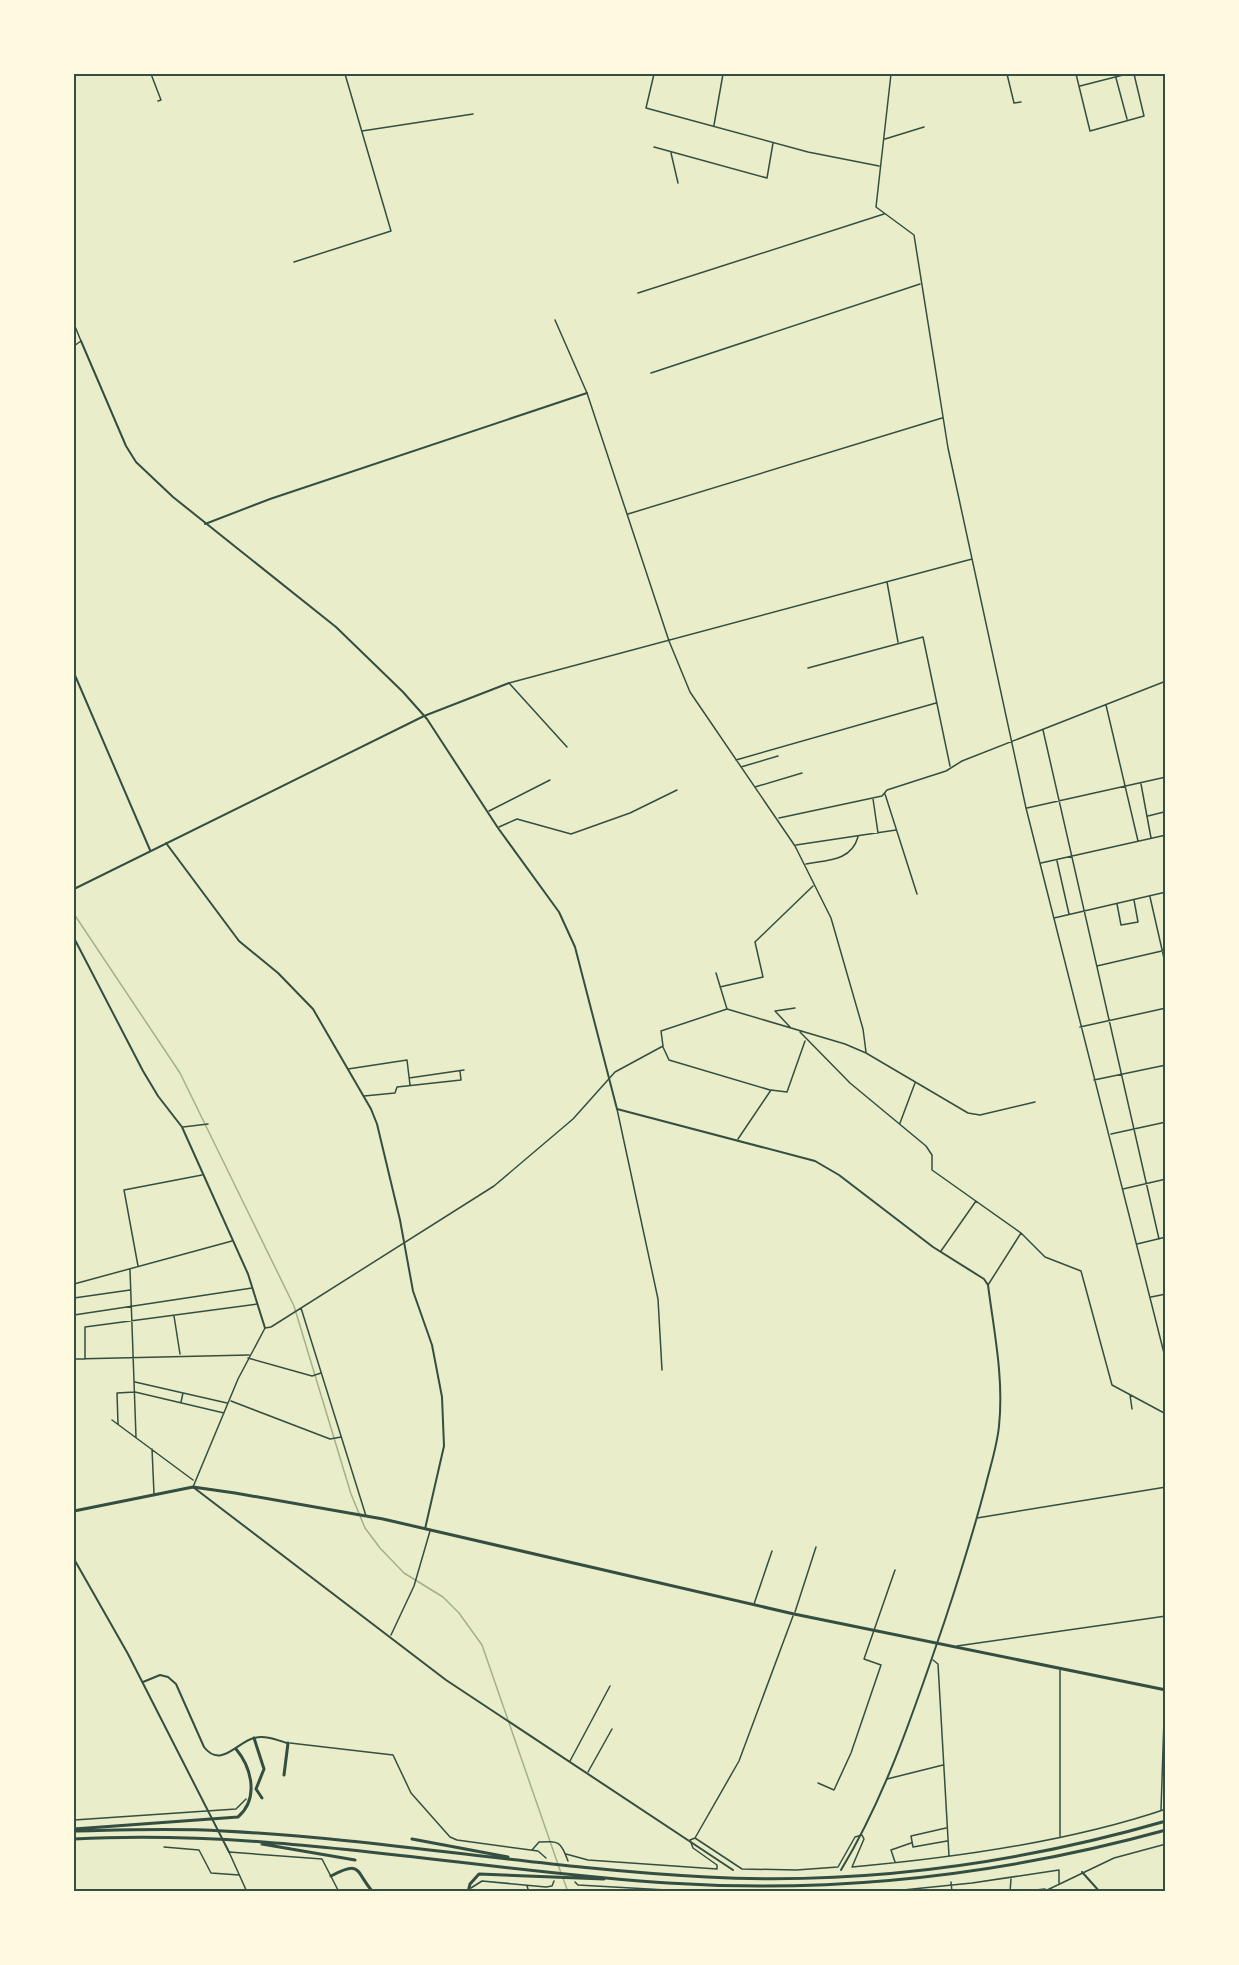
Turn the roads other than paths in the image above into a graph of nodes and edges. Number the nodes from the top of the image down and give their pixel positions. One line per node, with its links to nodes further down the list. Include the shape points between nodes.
1 (152, 74): 12 (street, via 162,100)
2 (345, 74): 18 (street)
3 (654, 74): 16 (street, via 646,108)
4 (723, 74): 16 (street)
5 (891, 74): 19 (street)
6 (1007, 74): 13 (street, via 1014,104)
7 (1076, 74): 11 (street)
8 (1127, 74): 10 (street)
9 (1134, 74): 15 (street, via 1144,116)
10 (1116, 77): 11 (street); 15 (street)
11 (1079, 87): 15 (street, via 1090,131)
12 (158, 101)
13 (1021, 102)
14 (473, 114): 18 (street)
15 (1127, 120)
16 (714, 126): 20 (street)
17 (924, 128): 19 (street)
18 (361, 131): 26 (street, via 391,231)
19 (883, 140): 23 (street)
20 (773, 142): 22 (street, via 767,178); 23 (street)
21 (654, 147): 22 (street)
22 (671, 152): 24 (street)
23 (880, 166): 25 (street, via 876,207)
24 (678, 183)
25 (885, 214): 27 (street, via 913,233); 28 (street)
26 (294, 262)
27 (921, 283): 33 (street); 35 (street)
28 (638, 293)
29 (555, 320): 34 (street)
30 (74, 324): 31 (street)
31 (81, 341): 32 (street); 37 (street, via 136,462)
32 (74, 346)
33 (651, 373)
34 (587, 393): 36 (street); 37 (street)
35 (943, 418): 36 (street); 38 (street)
36 (627, 514): 40 (street)
37 (205, 524): 48 (street, via 367,654)
38 (973, 558): 39 (street); 50 (street)
39 (887, 581): 40 (street); 41 (street)
40 (669, 641): 45 (street); 53 (street, via 690,692)
41 (899, 644): 42 (street); 46 (street, via 923,637)
42 (808, 668)
43 (74, 673): 80 (street)
44 (1166, 681): 47 (street)
45 (509, 683): 48 (street); 51 (street)
46 (937, 703): 53 (street); 55 (street)
47 (1106, 705): 49 (street); 61 (street)
48 (424, 716): 67 (street); 78 (street)
49 (1043, 730): 50 (street); 65 (street)
50 (1013, 743): 55 (street); 66 (street)
51 (567, 747)
52 (778, 756): 54 (street)
53 (735, 760): 54 (street)
54 (740, 767): 60 (street)
55 (951, 767): 63 (street)
56 (802, 773): 60 (street)
57 (1166, 777): 59 (street)
58 (550, 780): 67 (street)
59 (1140, 783): 61 (street); 68 (street)
60 (755, 787): 69 (street)
61 (1125, 787): 65 (street); 77 (street)
62 (677, 790): 71 (street, via 630,813 571,834 517,819)
63 (885, 794): 64 (street); 72 (street)
64 (873, 798): 69 (street); 73 (street)
65 (1060, 801): 66 (street); 81 (street)
66 (1026, 808): 84 (street)
67 (488, 811): 71 (street)
68 (1147, 816): 70 (street, via 1164,812); 76 (street)
69 (777, 819): 79 (street)
70 (1166, 819)
71 (498, 828): 118 (street, via 572,936)
72 (896, 830): 73 (street); 88 (street)
73 (878, 833): 75 (street)
74 (1166, 835): 76 (street)
75 (858, 836): 79 (street); 83 (street, via 846,855)
76 (1151, 838): 77 (street)
77 (1138, 841): 81 (street)
78 (166, 843): 80 (street); 113 (street, via 239,941 313,1009)
79 (795, 846): 83 (street)
80 (150, 850): 86 (street)
81 (1072, 856): 82 (street); 92 (street)
82 (1057, 860): 84 (street); 93 (street)
83 (804, 864): 85 (street)
84 (1040, 864): 94 (street)
85 (813, 886): 101 (street, via 755,942 763,977); 111 (street, via 835,929)
86 (74, 889)
87 (1166, 892): 89 (street)
88 (917, 894)
89 (1150, 896): 90 (street); 97 (street)
90 (1134, 900): 91 (street); 91 (street, via 1138,922 1121,925)
91 (1117, 903): 92 (street)
92 (1085, 911): 93 (street); 98 (street)
93 (1069, 914): 94 (street)
94 (1053, 918): 106 (street)
95 (74, 938): 129 (street, via 140,1066)
96 (1166, 950): 97 (street)
97 (1162, 951): 98 (street); 99 (street)
98 (1097, 966): 105 (street)
99 (1166, 967)
100 (716, 973): 101 (street)
101 (720, 987): 104 (street)
102 (795, 1008): 107 (street, via 775,1011)
103 (1166, 1008): 105 (street)
104 (727, 1009): 107 (street); 110 (street, via 662,1032)
105 (1110, 1020): 106 (street); 116 (street)
106 (1079, 1027): 119 (street)
107 (791, 1029): 108 (street)
108 (800, 1032): 109 (street); 111 (street)
109 (806, 1040): 122 (street, via 787,1092); 127 (street, via 850,1083)
110 (663, 1046): 118 (street, via 621,1067); 122 (street, via 669,1060)
111 (866, 1053): 120 (street)
112 (1166, 1065): 116 (street)
113 (348, 1069): 117 (street, via 407,1060); 123 (street)
114 (464, 1070): 115 (street)
115 (460, 1071): 117 (street); 121 (street, via 461,1080)
116 (1122, 1074): 119 (street); 130 (street)
117 (409, 1078): 121 (street)
118 (608, 1079): 125 (street); 142 (street, via 573,1119 520,1165 452,1214)
119 (1094, 1080): 131 (street)
120 (915, 1082): 124 (street, via 974,1115); 127 (street)
121 (410, 1086): 123 (street, via 396,1087 395,1093)
122 (771, 1090): 132 (street)
123 (364, 1096): 142 (street, via 377,1124)
124 (1035, 1102)
125 (617, 1110): 132 (street); 170 (street, via 657,1292)
126 (1166, 1122): 130 (street)
127 (900, 1123): 137 (street, via 931,1151 932,1170)
128 (208, 1124): 129 (street)
129 (182, 1127): 133 (street)
130 (1134, 1129): 131 (street); 135 (street)
131 (1109, 1135): 136 (street)
132 (736, 1140): 144 (street, via 802,1156 822,1165)
133 (202, 1175): 141 (street); 145 (street, via 124,1190)
134 (1166, 1179): 135 (street)
135 (1146, 1183): 136 (street); 140 (street)
136 (1123, 1189): 143 (street)
137 (976, 1201): 138 (street); 144 (street)
138 (1021, 1233): 148 (street); 175 (street, via 1045,1257 1081,1271 1111,1384)
139 (1166, 1237): 140 (street)
140 (1159, 1239): 143 (street)
141 (233, 1241): 145 (street); 149 (street)
142 (404, 1242): 156 (street); 193 (street, via 442,1397 443,1455)
143 (1136, 1244): 153 (street)
144 (940, 1252): 148 (street)
145 (139, 1267): 146 (street)
146 (130, 1270): 147 (street); 150 (street)
147 (74, 1284)
148 (988, 1285): 192 (street, via 999,1353 999,1424)
149 (253, 1288): 154 (street); 155 (street)
150 (131, 1289): 152 (street); 155 (street)
151 (1166, 1294): 153 (street)
152 (74, 1298)
153 (1150, 1298): 162 (street)
154 (258, 1304): 158 (street); 160 (street)
155 (132, 1306): 157 (street); 159 (street)
156 (300, 1308): 160 (street); 171 (street)
157 (74, 1315)
158 (174, 1316): 159 (street); 163 (street)
159 (132, 1322): 165 (street); 168 (street, via 85,1327)
160 (265, 1328): 164 (street)
161 (1166, 1344): 162 (street)
162 (1162, 1346): 169 (street)
163 (180, 1355): 164 (street); 165 (street)
164 (249, 1355): 166 (street)
165 (134, 1358): 168 (street); 172 (street)
166 (248, 1358): 171 (street, via 313,1375); 176 (street)
167 (74, 1359): 168 (street)
168 (85, 1359)
169 (1166, 1361)
170 (662, 1370)
171 (321, 1373): 184 (street)
172 (134, 1382): 173 (street); 174 (street)
173 (135, 1392): 177 (street); 182 (street, via 117,1393); 183 (street)
174 (183, 1393): 176 (street); 177 (street)
175 (1129, 1394): 178 (street); 180 (street)
176 (229, 1402): 179 (street); 184 (street, via 333,1440)
177 (180, 1403): 179 (street)
178 (1132, 1409)
179 (225, 1413): 186 (street)
180 (1166, 1414)
181 (112, 1420): 182 (street)
182 (118, 1424): 183 (street)
183 (136, 1437): 185 (street)
184 (342, 1437): 191 (street)
185 (152, 1448): 186 (street); 189 (street)
186 (194, 1481): 187 (street)
187 (193, 1487): 189 (main road); 191 (main road); 203 (street)
188 (1166, 1487): 192 (street)
189 (154, 1494): 190 (main road)
190 (74, 1510)
191 (366, 1516): 193 (main road)
192 (977, 1518): 204 (street)
193 (424, 1529): 194 (main road)
194 (430, 1530): 199 (main road); 203 (street, via 414,1586)
195 (816, 1547): 200 (street)
196 (772, 1551): 199 (street)
197 (74, 1559): 209 (street)
198 (895, 1570): 202 (street)
199 (754, 1605): 200 (main road)
200 (794, 1614): 202 (main road); 234 (street, via 739,1761)
201 (1166, 1616): 205 (street)
202 (874, 1630): 204 (main road); 221 (street, via 864,1659 881,1665 851,1753 834,1791)
203 (389, 1637): 216 (street)
204 (937, 1644): 205 (main road); 206 (street)
205 (954, 1647): 208 (main road)
206 (932, 1659): 217 (street, via 938,1664); 220 (street)
207 (1166, 1659): 211 (street)
208 (1060, 1669): 211 (main road); 233 (street)
209 (143, 1682): 215 (street, via 160,1675 171,1679 207,1751 220,1756); 226 (street)
210 (610, 1686): 216 (street)
211 (1165, 1690): 225 (street)
212 (612, 1729): 218 (street)
213 (254, 1738): 214 (street); 215 (street); 222 (main road, via 264,1769 256,1789)
214 (288, 1743): 219 (main road); 243 (street, via 393,1755 411,1793 450,1837)
215 (236, 1749): 230 (main road, via 253,1793 248,1808 238,1817)
216 (570, 1761): 218 (street)
217 (944, 1765): 220 (street); 229 (street)
218 (588, 1773): 238 (street)
219 (284, 1775)
220 (887, 1779): 232 (street)
221 (818, 1783)
222 (262, 1798)
223 (246, 1799): 226 (street, via 236,1809)
224 (1166, 1809): 225 (street)
225 (1161, 1811): 233 (street)
226 (209, 1812): 227 (street); 244 (street)
227 (74, 1820)
228 (1166, 1821): 250 (main road, via 1004,1859 872,1874 718,1877)
229 (947, 1827): 239 (street); 240 (street, via 910,1836)
230 (74, 1830): 249 (main road, via 226,1831)
231 (1166, 1830): 260 (main road, via 1033,1862 919,1879 796,1886)
232 (862, 1835): 234 (street, via 855,1837 837,1867 796,1870 742,1869); 251 (street, via 864,1839 850,1866); 253 (street)
233 (1060, 1836): 246 (street)
234 (695, 1838): 238 (street)
235 (74, 1839): 237 (main road)
236 (412, 1839): 249 (main road)
237 (237, 1840): 248 (main road); 260 (main road)
238 (690, 1840): 245 (street, via 693,1848 717,1865 717,1869 588,1860); 252 (street)
239 (948, 1840): 240 (street, via 913,1847); 246 (street)
240 (912, 1843): 251 (street, via 891,1850)
241 (1166, 1844): 254 (street, via 1114,1858)
242 (164, 1848): 255 (street, via 199,1850 212,1873)
243 (532, 1850): 245 (street, via 537,1843 556,1843 562,1844); 247 (street)
244 (229, 1852): 255 (street); 256 (street, via 322,1859)
245 (566, 1854): 250 (street)
246 (949, 1857): 251 (street)
247 (546, 1858)
248 (355, 1860)
249 (523, 1861): 250 (main road)
250 (567, 1863)
251 (896, 1864)
252 (733, 1870)
253 (841, 1870)
254 (1082, 1872): 262 (street); 279 (street)
255 (239, 1875): 269 (street)
256 (331, 1876): 266 (main road, via 356,1868); 270 (street)
257 (1011, 1878): 262 (street, via 1059,1870); 264 (street); 277 (street)
258 (554, 1879): 259 (main road); 263 (street, via 550,1886); 271 (main road, via 479,1874 470,1884)
259 (574, 1880): 260 (main road); 273 (street, via 578,1885)
260 (629, 1880)
261 (951, 1882): 264 (street)
262 (1059, 1883): 268 (street)
263 (527, 1885): 271 (street, via 482,1881); 272 (street)
264 (952, 1886): 265 (street); 276 (street)
265 (933, 1888): 267 (street); 275 (street)
266 (372, 1891)
267 (889, 1891): 274 (street)
268 (1045, 1891): 278 (street, via 1043,1888)
269 (247, 1892)
270 (339, 1892)
271 (469, 1892)
272 (529, 1892)
273 (702, 1892)
274 (883, 1892)
275 (933, 1892)
276 (952, 1892)
277 (1010, 1892)
278 (1016, 1892)
279 (1100, 1892)

